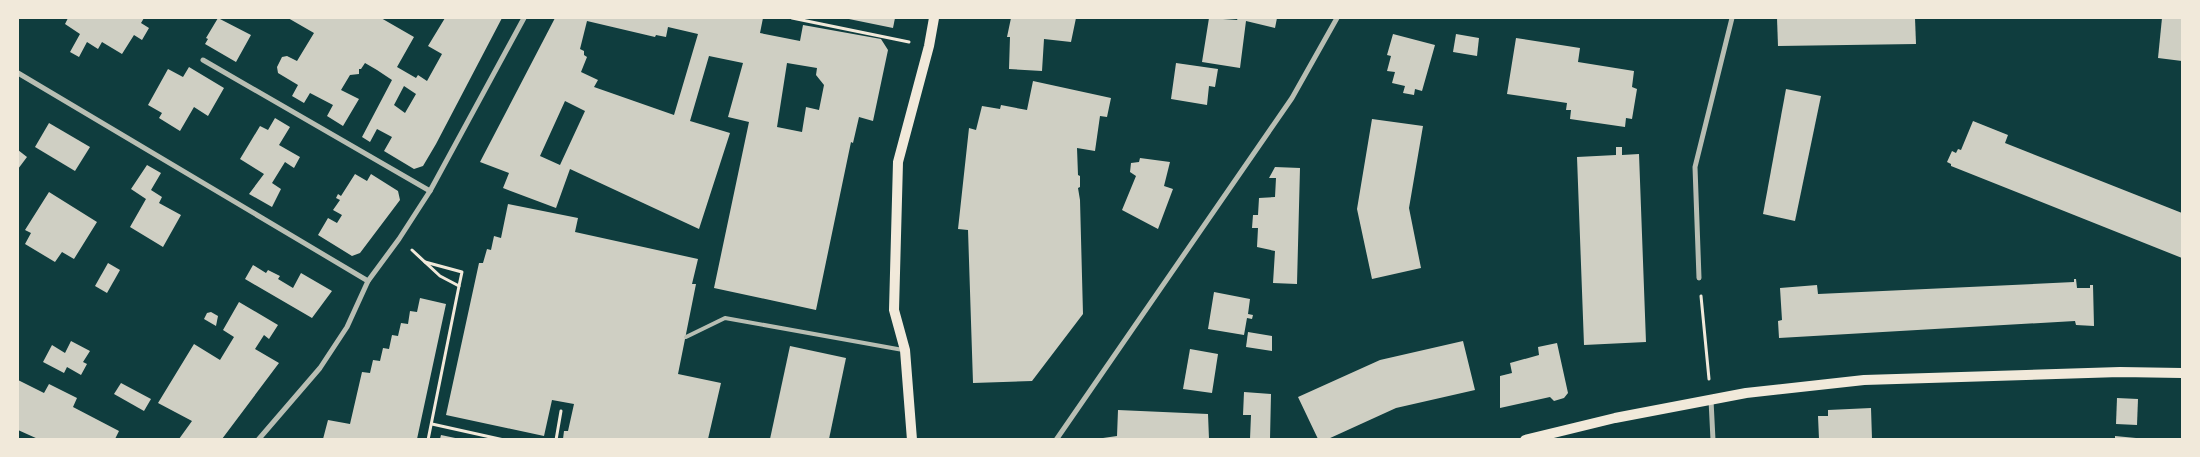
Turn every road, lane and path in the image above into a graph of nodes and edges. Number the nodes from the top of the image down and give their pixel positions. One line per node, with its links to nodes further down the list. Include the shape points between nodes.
1 (524, 18): 9 (street)
2 (792, 18): 6 (path)
3 (934, 18): 6 (main road)
4 (1337, 18): 26 (street, via 1292,98)
5 (1732, 18): 12 (street, via 1695,167)
6 (929, 46): 16 (main road, via 898,162 894,310)
7 (204, 60): 9 (street)
8 (18, 73): 13 (street)
9 (430, 191): 10 (street)
10 (399, 239): 11 (path); 13 (street)
11 (424, 262): 14 (path); 14 (path, via 462,272)
12 (1699, 278): 18 (path)
13 (368, 282): 21 (street, via 348,327 320,368)
14 (459, 286): 20 (path)
15 (686, 337): 16 (lane, via 725,318)
16 (905, 350): 25 (main road)
17 (2182, 373): 18 (main road, via 1864,380)
18 (1711, 400): 27 (main road, via 1615,418); 28 (street)
19 (561, 411): 24 (path)
20 (432, 424): 22 (path); 23 (path)
21 (258, 440)
22 (428, 440)
23 (504, 440)
24 (556, 440)
25 (912, 440)
26 (1056, 440)
27 (1525, 440)
28 (1713, 440)

